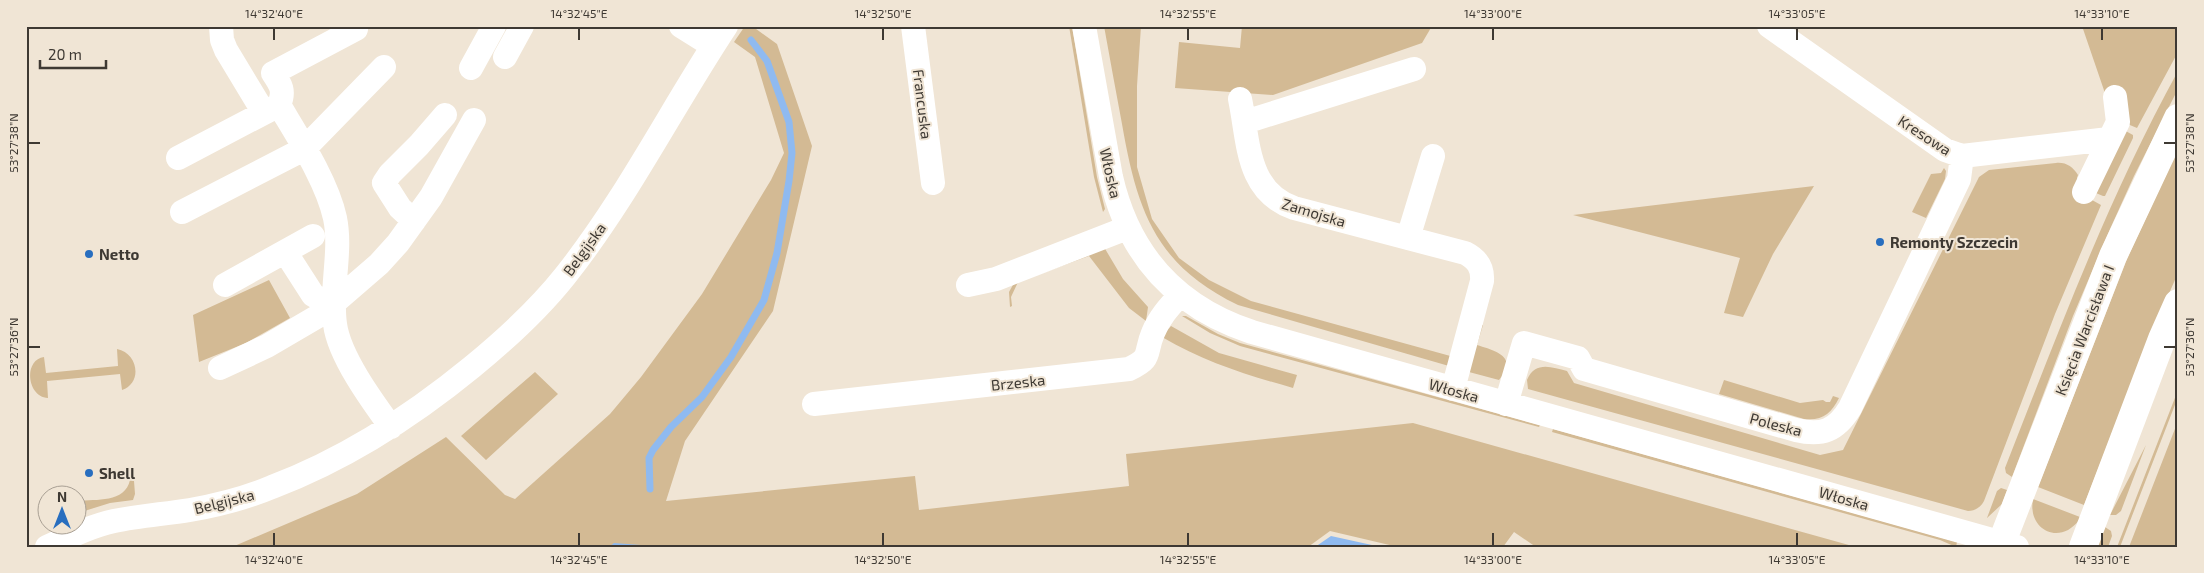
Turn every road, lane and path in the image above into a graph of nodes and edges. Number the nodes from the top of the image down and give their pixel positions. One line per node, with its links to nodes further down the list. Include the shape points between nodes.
1 (221, 26): 17 (street, via 226,50)
2 (494, 26): 13 (street)
3 (522, 26): 11 (street)
4 (681, 26): 10 (street)
5 (726, 26): 10 (street, Belgijska)
6 (913, 26): 27 (street, Francuska)
7 (1084, 26): 31 (street, Włoska, via 1115,196)
8 (1772, 27): 25 (street, Kresowa, via 1944,150)
9 (356, 29): 17 (street, via 273,73 283,95)
10 (713, 46): 44 (street, Belgijska, via 626,190 564,277 535,310 492,350 442,392)
11 (505, 57)
12 (384, 67): 23 (street)
13 (471, 68)
14 (1414, 69): 21 (street)
15 (2115, 97): 22 (street, via 2118,122)
16 (1240, 99): 21 (street, Zamojska)
17 (271, 109): 23 (street); 26 (street)
18 (445, 116): 30 (street, via 384,183 400,208)
19 (2178, 118): 45 (street, Księcia Warcisława I, via 2109,264)
20 (474, 120): 30 (street)
21 (1244, 122): 33 (street, Zamojska, via 1255,174 1264,190 1274,199 1294,208)
22 (2109, 139): 25 (street, Kresowa); 28 (street)
23 (304, 149): 29 (street); 38 (street, via 334,216 337,237)
24 (1432, 156): 33 (street)
25 (1962, 156): 43 (street, Poleska, via 1958,179 1850,408 1829,430 1812,433 1796,430 1584,369 1578,358 1524,343)
26 (178, 158)
27 (933, 183)
28 (2084, 192)
29 (182, 212)
30 (414, 221): 38 (street, via 378,264)
31 (1127, 228): 36 (street, via 996,279); 37 (street, Włoska, via 1149,262)
32 (313, 236): 34 (street)
33 (1408, 238): 41 (street, Zamojska, via 1465,253 1482,270 1482,281)
34 (286, 252): 35 (street); 38 (street, via 312,295)
35 (226, 284)
36 (968, 285)
37 (1180, 295): 41 (street, Włoska, via 1235,326); 42 (street, Brzeska, via 1165,311 1152,334 1142,363 1128,369)
38 (335, 300): 40 (street, via 320,315 293,331); 44 (street, via 339,342)
39 (2178, 304): 47 (street)
40 (220, 368)
41 (1453, 389): 43 (street, Włoska)
42 (814, 404)
43 (1506, 404): 45 (street, Włoska)
44 (391, 427): 46 (street, Belgijska, via 345,455 263,491 192,510 113,521)
45 (2006, 545)
46 (47, 547)
47 (2083, 547)

